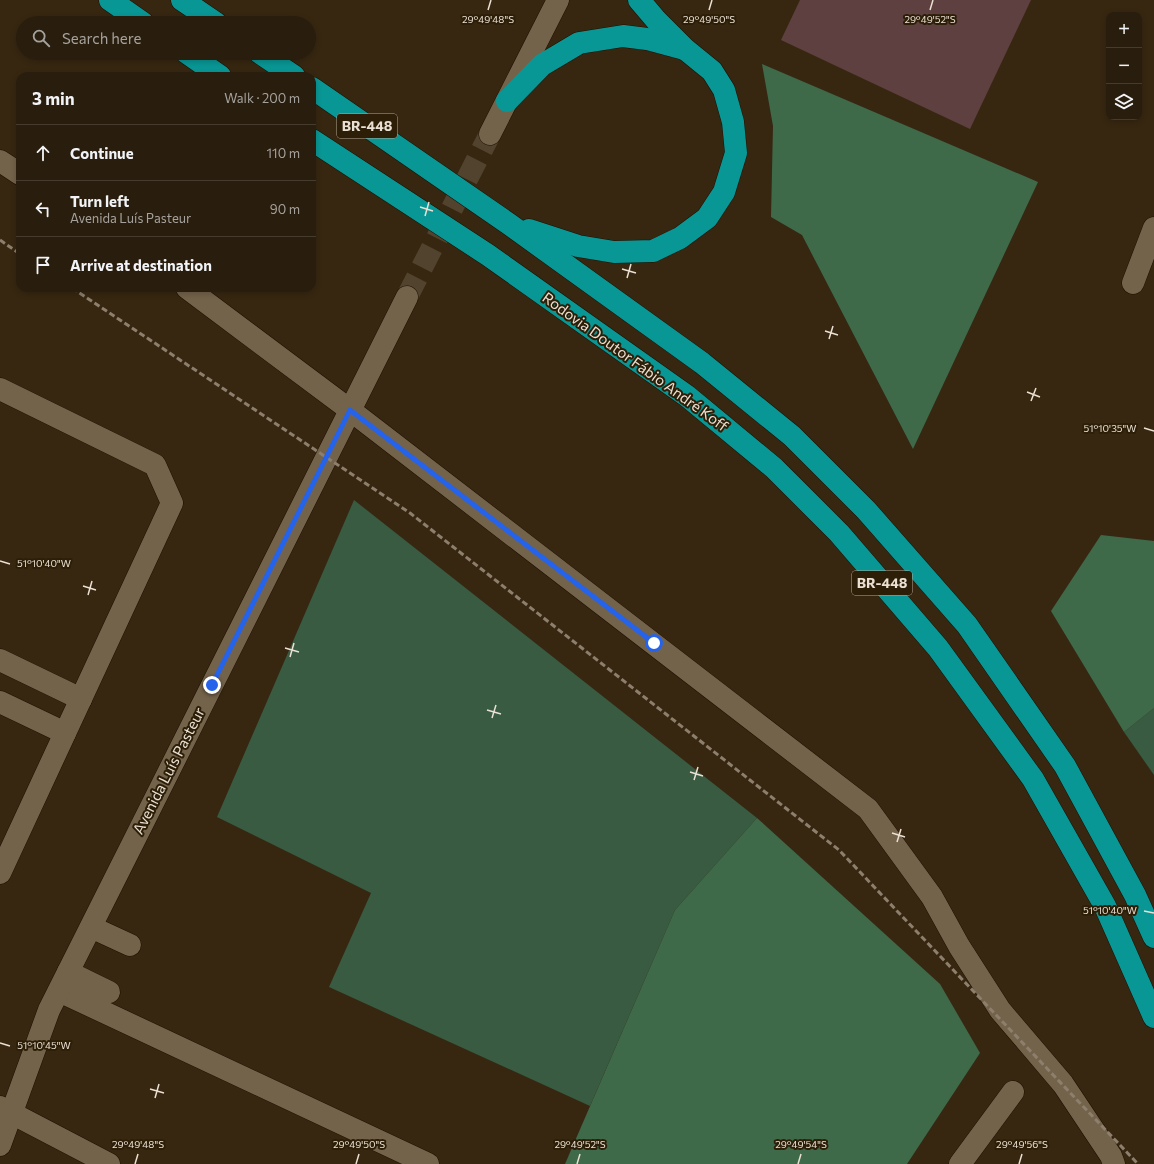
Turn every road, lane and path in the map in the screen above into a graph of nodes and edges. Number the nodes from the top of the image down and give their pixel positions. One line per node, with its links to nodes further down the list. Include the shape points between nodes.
1 (110, 0): 5 (highway)
2 (182, 0): 6 (highway)
3 (558, 0): 13 (street)
4 (639, 0): 7 (highway)
5 (133, 16)
6 (206, 16)
7 (685, 49): 13 (highway, via 623,36 579,43 542,65); 18 (highway, via 712,71 724,90 733,122 736,152 724,192 707,218 680,238 653,250 614,252 578,246)
8 (197, 60): 10 (highway)
9 (270, 60): 11 (highway)
10 (214, 72)
11 (288, 72)
12 (316, 91): 18 (highway, BR-448)
13 (507, 101): 14 (street)
14 (490, 134)
15 (316, 143): 35 (highway, Rodovia Doutor Fábio André Koff / BR-448, via 488,255 686,396 774,468 840,533 938,648 1032,778 1105,906)
16 (0, 160): 17 (street)
17 (16, 171)
18 (509, 224): 31 (highway, BR-448, via 702,363 792,436 866,510 967,625 1065,766 1135,894)
19 (1154, 228): 20 (street)
20 (1133, 283)
21 (192, 292): 24 (street)
22 (408, 296): 24 (street, Avenida Luís Pasteur)
23 (0, 389): 26 (street, via 155,465 172,503)
24 (350, 410): 30 (street, Avenida Luís Pasteur); 42 (street, via 868,809 932,897 1000,1010 1063,1084)
25 (0, 660): 26 (street)
26 (81, 699): 28 (street)
27 (0, 702): 28 (street)
28 (65, 733): 29 (street)
29 (0, 873)
30 (91, 927): 32 (street); 33 (street, Avenida Luís Pasteur)
31 (1154, 937)
32 (130, 945)
33 (63, 982): 34 (street); 37 (street, Avenida Luís Pasteur); 40 (street, via 245,1069)
34 (108, 992)
35 (1154, 1018)
36 (1013, 1092): 41 (street)
37 (6, 1109): 38 (street, Avenida Luís Pasteur); 39 (street)
38 (0, 1145)
39 (110, 1164)
40 (428, 1164)
41 (960, 1164)
42 (1114, 1164)

